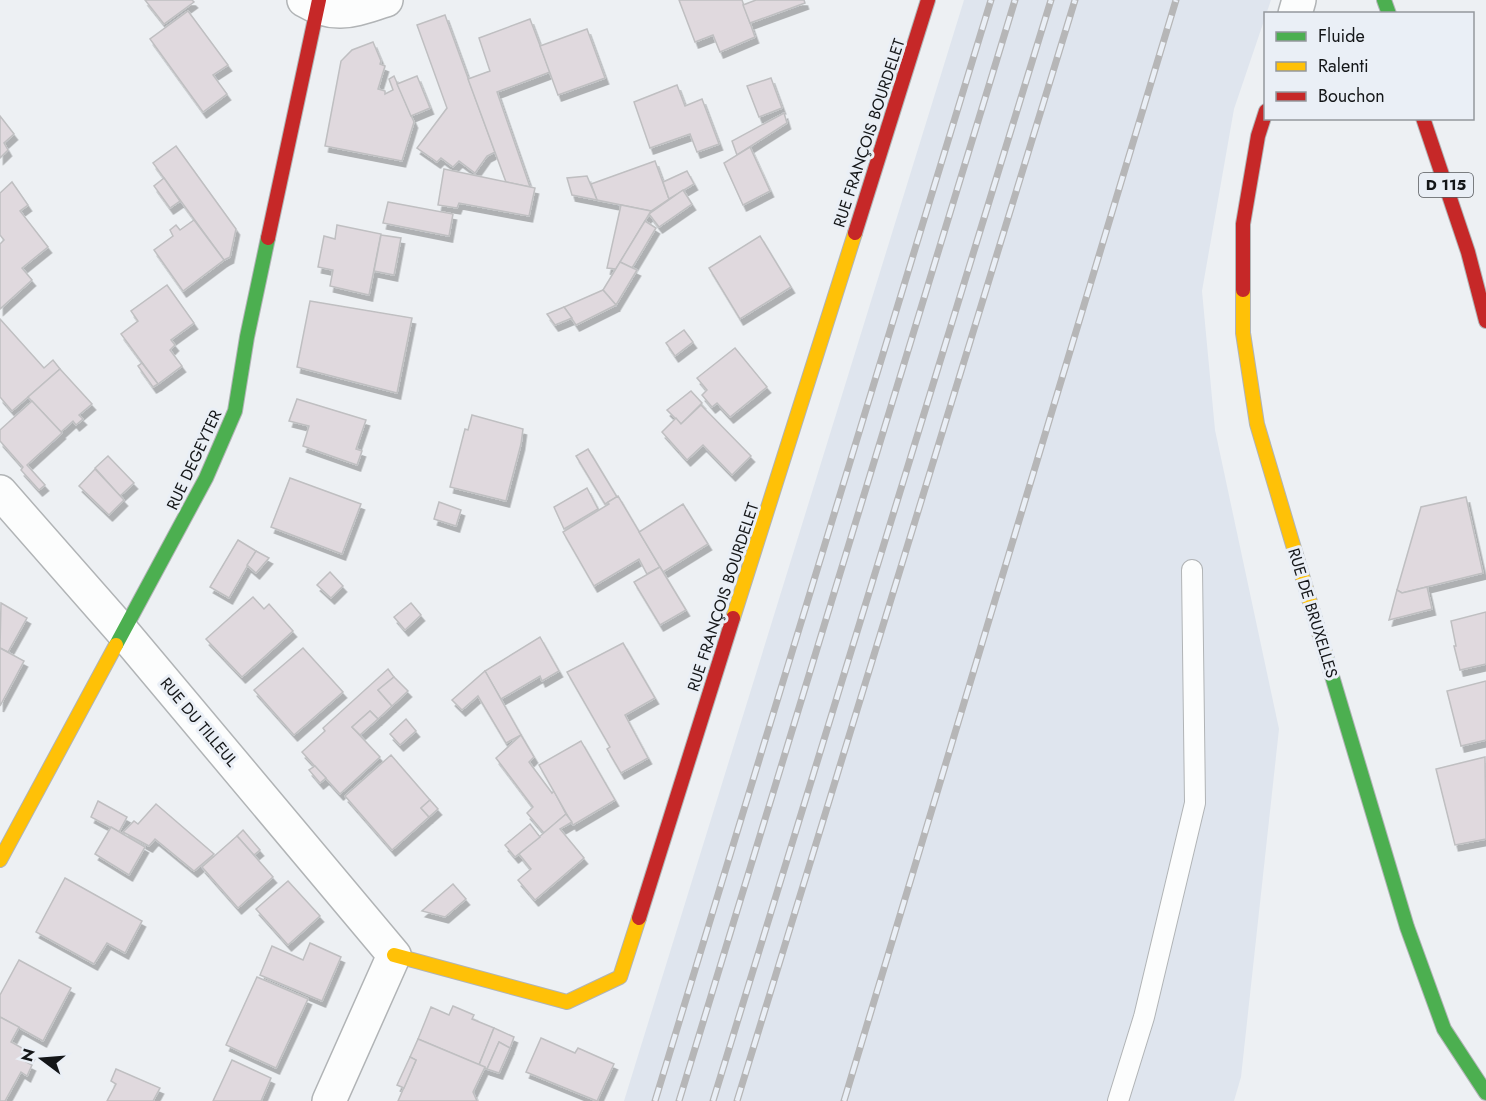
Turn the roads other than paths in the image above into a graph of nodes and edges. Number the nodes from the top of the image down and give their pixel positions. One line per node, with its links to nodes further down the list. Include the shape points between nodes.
1 (386, 0): 3 (street, via 345,13)
2 (928, 0): 11 (street, RUE FRANÇOIS BOURDELET, via 620,977 567,1002)
3 (313, 3): 9 (street, RUE DEGEYTER, via 235,411 206,478)
4 (1264, 117): 12 (street, RUE DE BRUXELLES, via 1243,224 1243,333 1257,424 1407,927 1444,1029)
5 (1424, 120): 6 (street, D 115, via 1468,252)
6 (1486, 321)
7 (0, 492): 9 (street, RUE DU TILLEUL)
8 (1192, 570): 14 (lane, via 1195,803 1144,1017)
9 (123, 632): 10 (street, RUE DEGEYTER); 11 (street, RUE DU TILLEUL)
10 (0, 860)
11 (394, 955): 13 (street)
12 (1486, 1093)
13 (329, 1101)
14 (1118, 1101)

